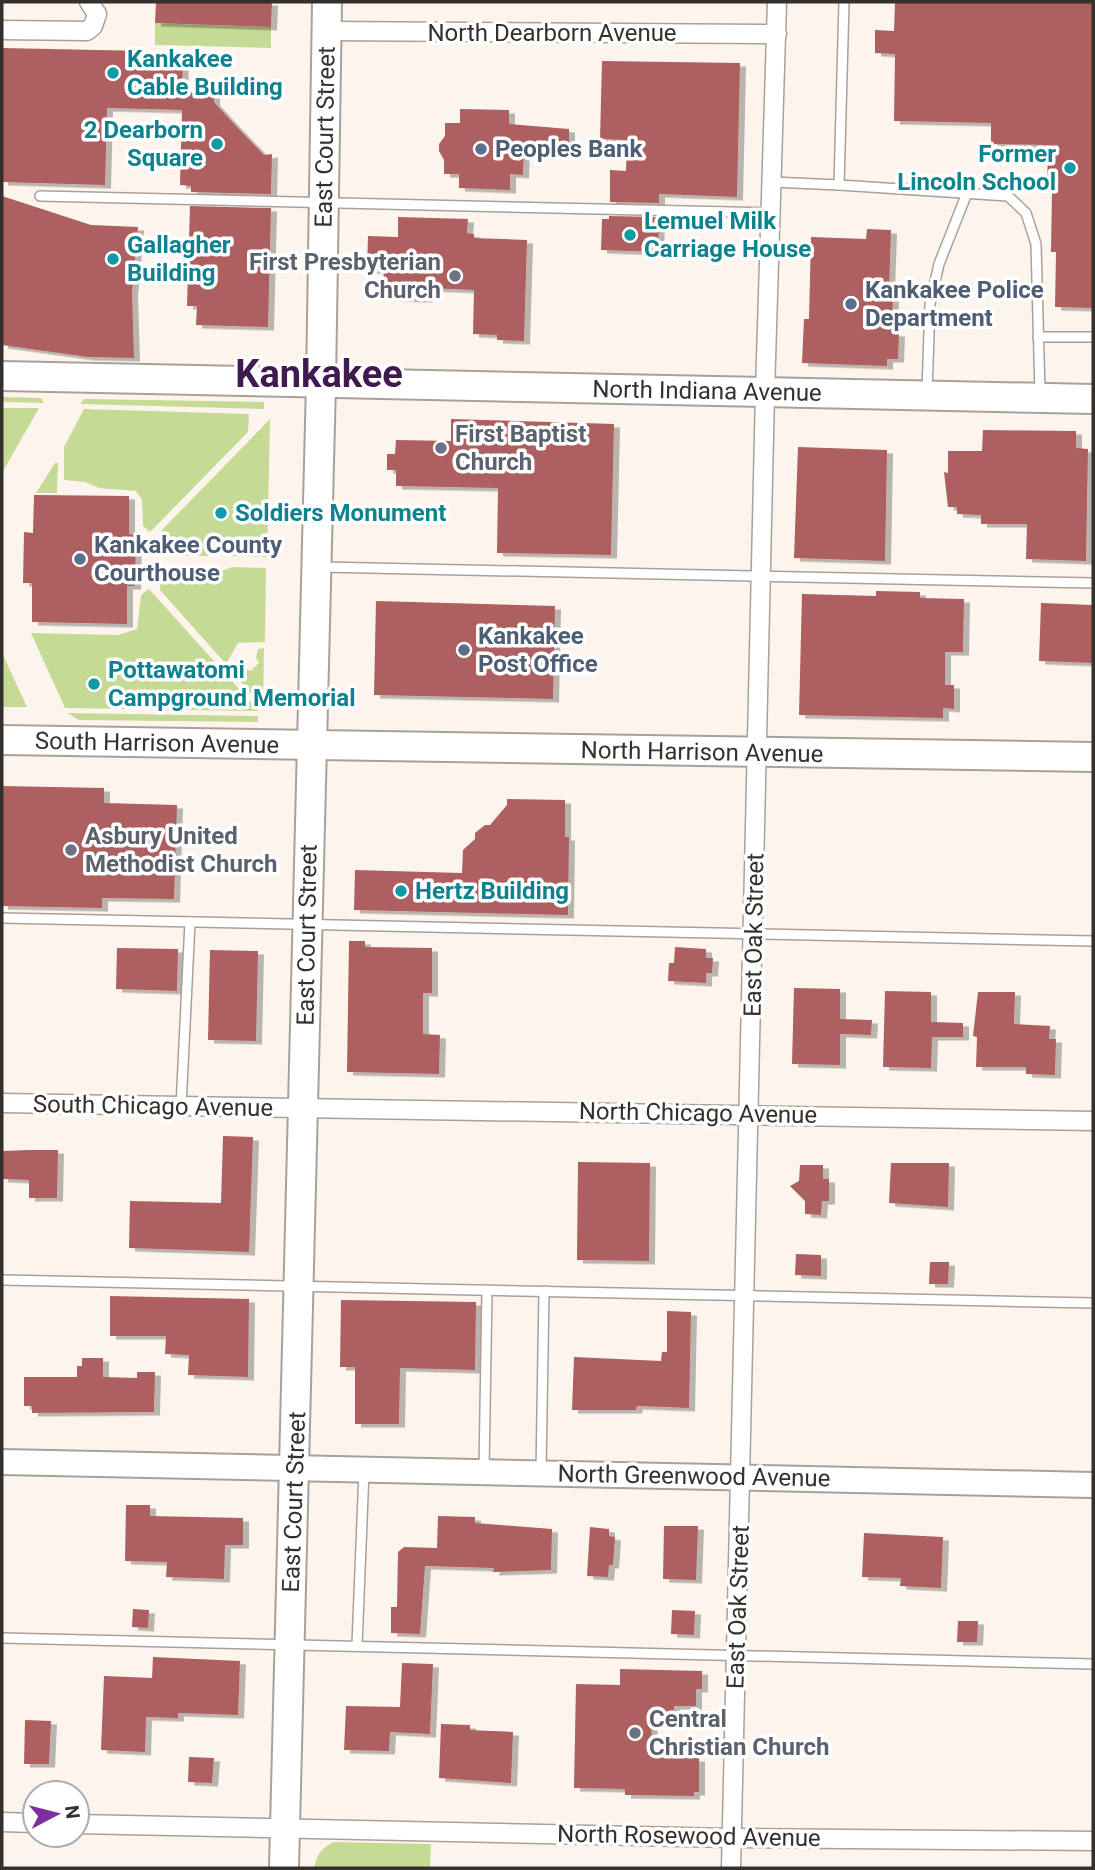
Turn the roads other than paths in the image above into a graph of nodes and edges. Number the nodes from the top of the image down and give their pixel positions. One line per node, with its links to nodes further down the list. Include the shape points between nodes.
1 (89, 2): 5 (street, via 96,14 87,31)
2 (327, 2): 6 (main road, East Court Street)
3 (777, 2): 7 (street, East Oak Street)
4 (845, 2): 9 (lane)
5 (2, 30)
6 (327, 31): 7 (street, North Dearborn Avenue); 12 (main road, East Court Street)
7 (777, 34): 8 (street, East Oak Street)
8 (772, 182): 9 (lane); 13 (street, East Oak Street)
9 (839, 185): 10 (lane)
10 (967, 193): 14 (lane, via 1008,196 1026,213 1036,244); 19 (lane, via 939,264 930,304)
11 (40, 196): 12 (lane)
12 (324, 202): 13 (lane); 17 (main road, East Court Street)
13 (771, 213): 18 (street, East Oak Street)
14 (1038, 337): 15 (lane); 20 (lane)
15 (1093, 337)
16 (2, 376): 17 (main road, North Indiana Avenue)
17 (321, 383): 18 (main road, North Indiana Avenue); 22 (main road, East Court Street)
18 (765, 392): 19 (main road, North Indiana Avenue); 23 (street, East Oak Street)
19 (926, 396): 20 (main road, North Indiana Avenue)
20 (1040, 398): 21 (main road, North Indiana Avenue)
21 (1093, 399)
22 (316, 567): 23 (lane); 26 (main road, East Court Street)
23 (761, 577): 24 (lane); 27 (street, East Oak Street)
24 (1093, 583)
25 (2, 740): 26 (main road, South Harrison Avenue)
26 (312, 746): 27 (main road, North Harrison Avenue); 31 (main road, East Court Street)
27 (758, 752): 28 (main road, North Harrison Avenue); 32 (street, East Oak Street)
28 (1093, 757)
29 (2, 918): 30 (lane)
30 (190, 922): 31 (lane); 35 (lane)
31 (307, 924): 32 (lane); 36 (main road, East Court Street)
32 (754, 934): 33 (lane); 37 (street, East Oak Street)
33 (1093, 941)
34 (2, 1103): 35 (street, South Chicago Avenue)
35 (181, 1107): 36 (street, South Chicago Avenue)
36 (303, 1110): 37 (street, North Chicago Avenue); 40 (main road, East Court Street)
37 (749, 1113): 38 (street, North Chicago Avenue); 43 (street, East Oak Street)
38 (1093, 1121)
39 (2, 1280): 40 (lane)
40 (300, 1286): 41 (lane); 46 (main road, East Court Street)
41 (487, 1290): 42 (lane); 48 (lane)
42 (544, 1291): 43 (lane); 49 (lane)
43 (746, 1296): 44 (lane); 50 (street, East Oak Street)
44 (1093, 1303)
45 (2, 1462): 46 (street, North Greenwood Avenue)
46 (295, 1468): 47 (street, North Greenwood Avenue); 53 (main road, East Court Street)
47 (364, 1469): 48 (street, North Greenwood Avenue); 54 (lane)
48 (484, 1472): 49 (street, North Greenwood Avenue)
49 (541, 1473): 50 (street, North Greenwood Avenue)
50 (742, 1477): 51 (street, North Greenwood Avenue); 55 (street, East Oak Street)
51 (1093, 1485)
52 (2, 1638): 53 (lane)
53 (290, 1643): 54 (lane); 60 (main road, East Court Street)
54 (357, 1645): 55 (lane)
55 (737, 1655): 56 (lane); 61 (street, East Oak Street)
56 (1093, 1664)
57 (2, 1822): 58 (street)
58 (21, 1823)
59 (91, 1824): 60 (street, North Rosewood Avenue)
60 (285, 1828): 61 (street, North Rosewood Avenue); 63 (main road, East Court Street)
61 (731, 1838): 62 (street, North Rosewood Avenue); 64 (street, East Oak Street)
62 (1093, 1841)
63 (284, 1868)
64 (731, 1868)

